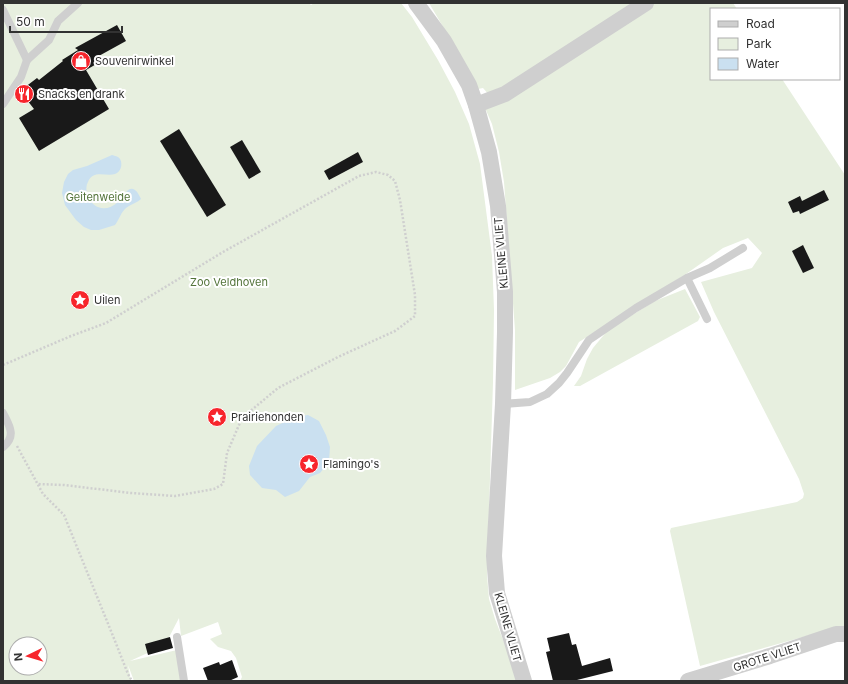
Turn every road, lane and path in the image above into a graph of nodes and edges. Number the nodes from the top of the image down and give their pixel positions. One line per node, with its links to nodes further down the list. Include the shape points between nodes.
1 (78, 3): 5 (lane, via 58,21 48,40)
2 (416, 3): 7 (street, KLEINE VLIET, via 444,42 469,85)
3 (646, 3): 7 (street, via 505,94)
4 (3, 10): 5 (lane)
5 (27, 60): 6 (lane, via 22,77)
6 (3, 104)
7 (476, 105): 12 (street, KLEINE VLIET, via 489,152 498,206 505,292)
8 (743, 248): 9 (lane, via 710,268)
9 (687, 278): 10 (lane); 12 (lane, via 589,340 567,373 547,394 530,402)
10 (707, 319)
11 (3, 365): 16 (path, via 106,323 223,252 359,176 376,172 388,175 395,181 415,295 415,316 395,331 278,388 242,418 227,453 223,484 214,489 175,496)
12 (502, 404): 21 (street, KLEINE VLIET, via 494,556 497,593)
13 (3, 413): 14 (lane)
14 (11, 436): 15 (lane); 16 (path)
15 (3, 447)
16 (37, 484): 19 (path, via 43,494 64,515)
17 (845, 634): 22 (street, GROTE VLIET, via 836,634)
18 (177, 636): 20 (lane)
19 (132, 681)
20 (184, 681)
21 (524, 681)
22 (688, 681)

